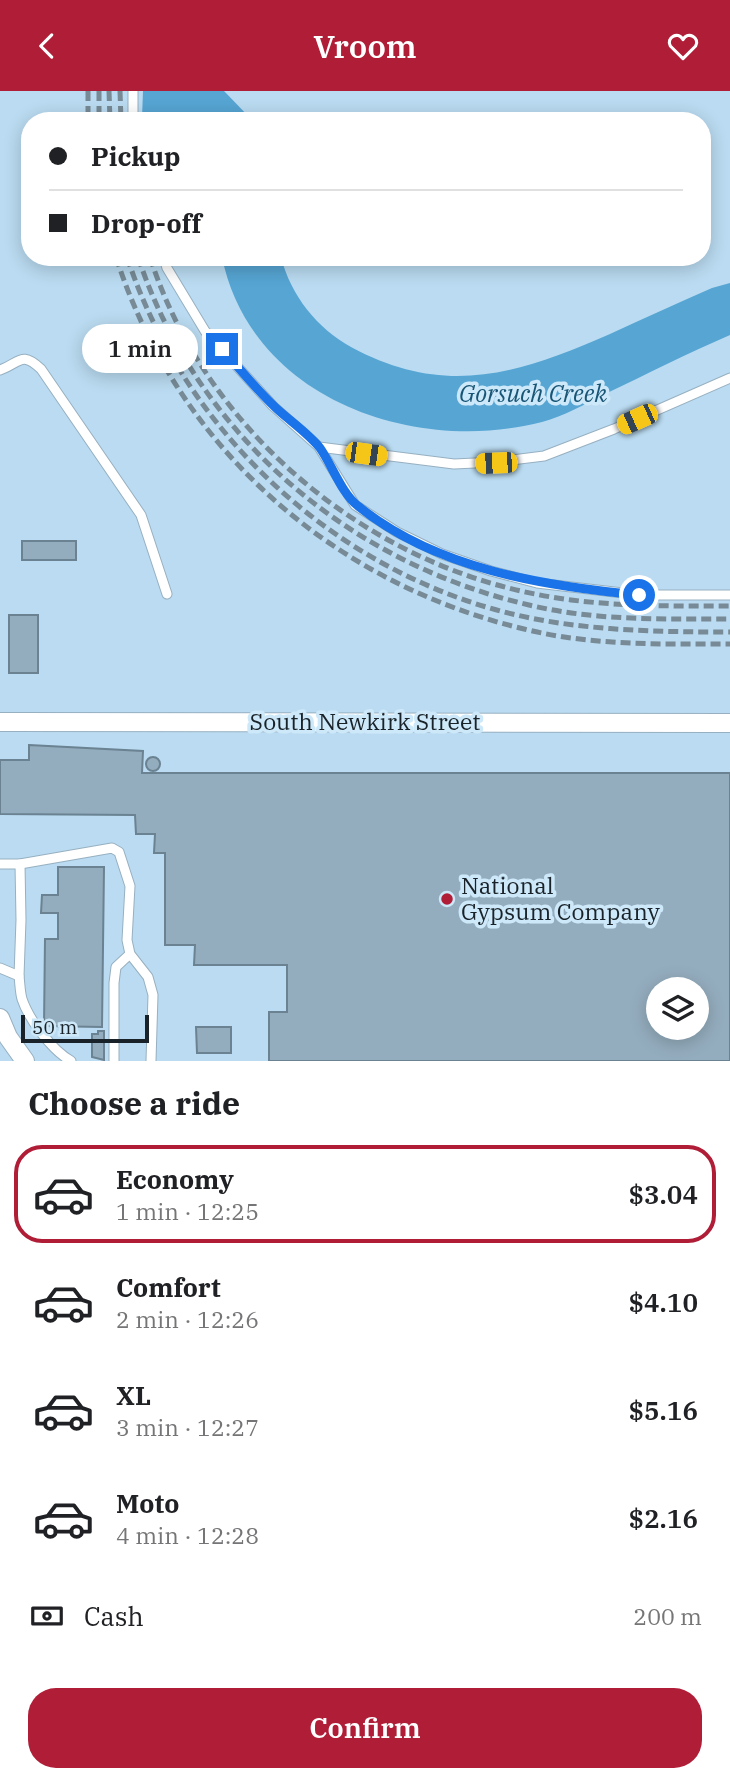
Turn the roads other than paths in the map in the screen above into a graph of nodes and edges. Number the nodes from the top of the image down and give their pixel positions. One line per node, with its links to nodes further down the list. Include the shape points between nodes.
1 (133, 91): 2 (lane)
2 (132, 112)
3 (166, 266): 6 (lane, via 205,331)
4 (0, 370): 7 (lane, via 21,358 31,359 41,369 141,515)
5 (730, 378): 6 (lane, via 544,456 454,464)
6 (319, 447): 8 (lane, via 355,505 397,532 454,558 537,583 589,590)
7 (167, 594)
8 (730, 595)
9 (0, 722): 10 (street, South Newkirk Street)
10 (730, 723)
11 (0, 864): 12 (lane)
12 (20, 864): 13 (lane, via 112,848 119,852 130,886); 15 (lane)
13 (130, 954): 19 (lane, via 116,967); 20 (lane, via 148,977 153,995)
14 (0, 968): 15 (lane)
15 (19, 976): 18 (lane, via 22,999 43,1035)
16 (0, 1018): 17 (street)
17 (25, 1061)
18 (71, 1061)
19 (114, 1061)
20 (151, 1061)

